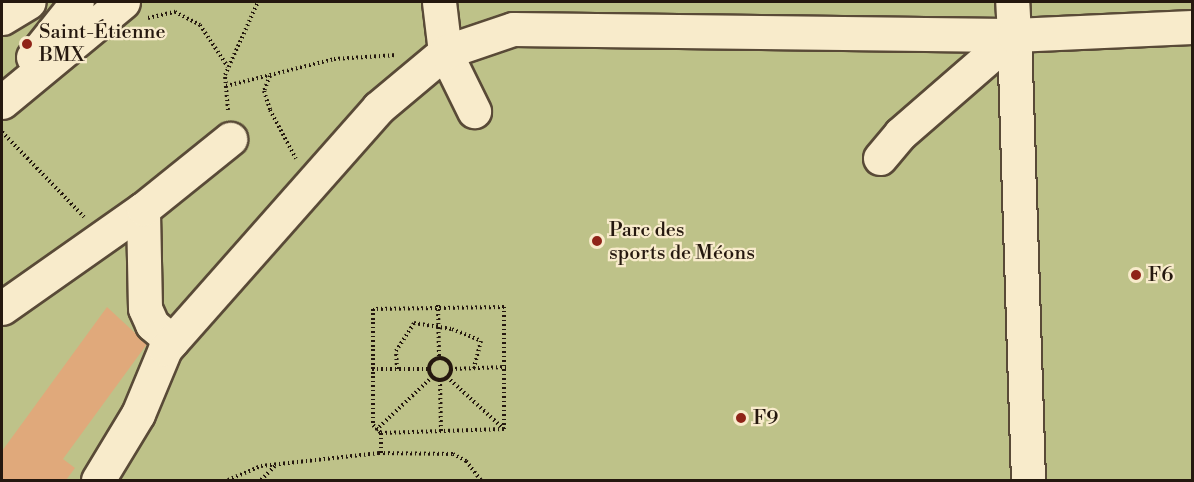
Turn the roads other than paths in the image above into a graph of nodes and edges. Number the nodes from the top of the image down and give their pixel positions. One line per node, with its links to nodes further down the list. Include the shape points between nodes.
1 (29, 2): 6 (street)
2 (77, 2): 10 (street, via 29,61)
3 (439, 2): 9 (street)
4 (1012, 2): 8 (street)
5 (133, 11): 10 (street)
6 (2, 18)
7 (1192, 27): 8 (street)
8 (1014, 35): 9 (street, via 513,29); 13 (street); 18 (street)
9 (445, 52): 11 (street); 16 (street, via 378,108)
10 (7, 106)
11 (474, 111)
12 (230, 139): 14 (street)
13 (880, 158)
14 (142, 209): 15 (street); 16 (street, via 145,308 152,324)
15 (2, 308)
16 (172, 341): 17 (street, via 138,414)
17 (98, 480)
18 (1028, 480)

